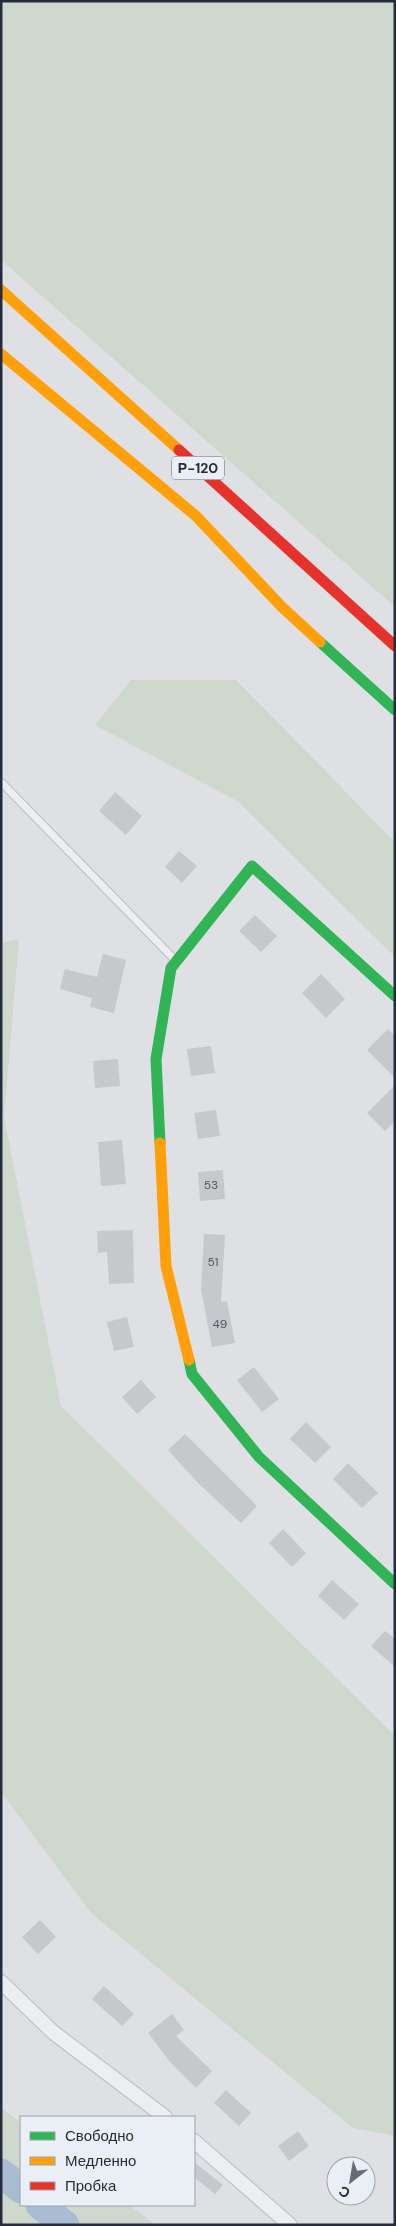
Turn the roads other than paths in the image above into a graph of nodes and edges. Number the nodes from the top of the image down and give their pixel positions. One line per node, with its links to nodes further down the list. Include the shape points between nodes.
1 (1, 290): 3 (main road, Р-120)
2 (1, 354): 4 (main road, via 196,516 282,607)
3 (395, 646)
4 (395, 710)
5 (2, 783): 6 (lane)
6 (176, 961): 7 (main road, via 252,866); 8 (main road, via 171,968 156,1059 166,1266 192,1374 259,1456)
7 (395, 996)
8 (395, 1584)
9 (1, 1982): 10 (street, via 54,2033)
10 (164, 2116)
11 (195, 2141): 12 (street)
12 (290, 2225)

